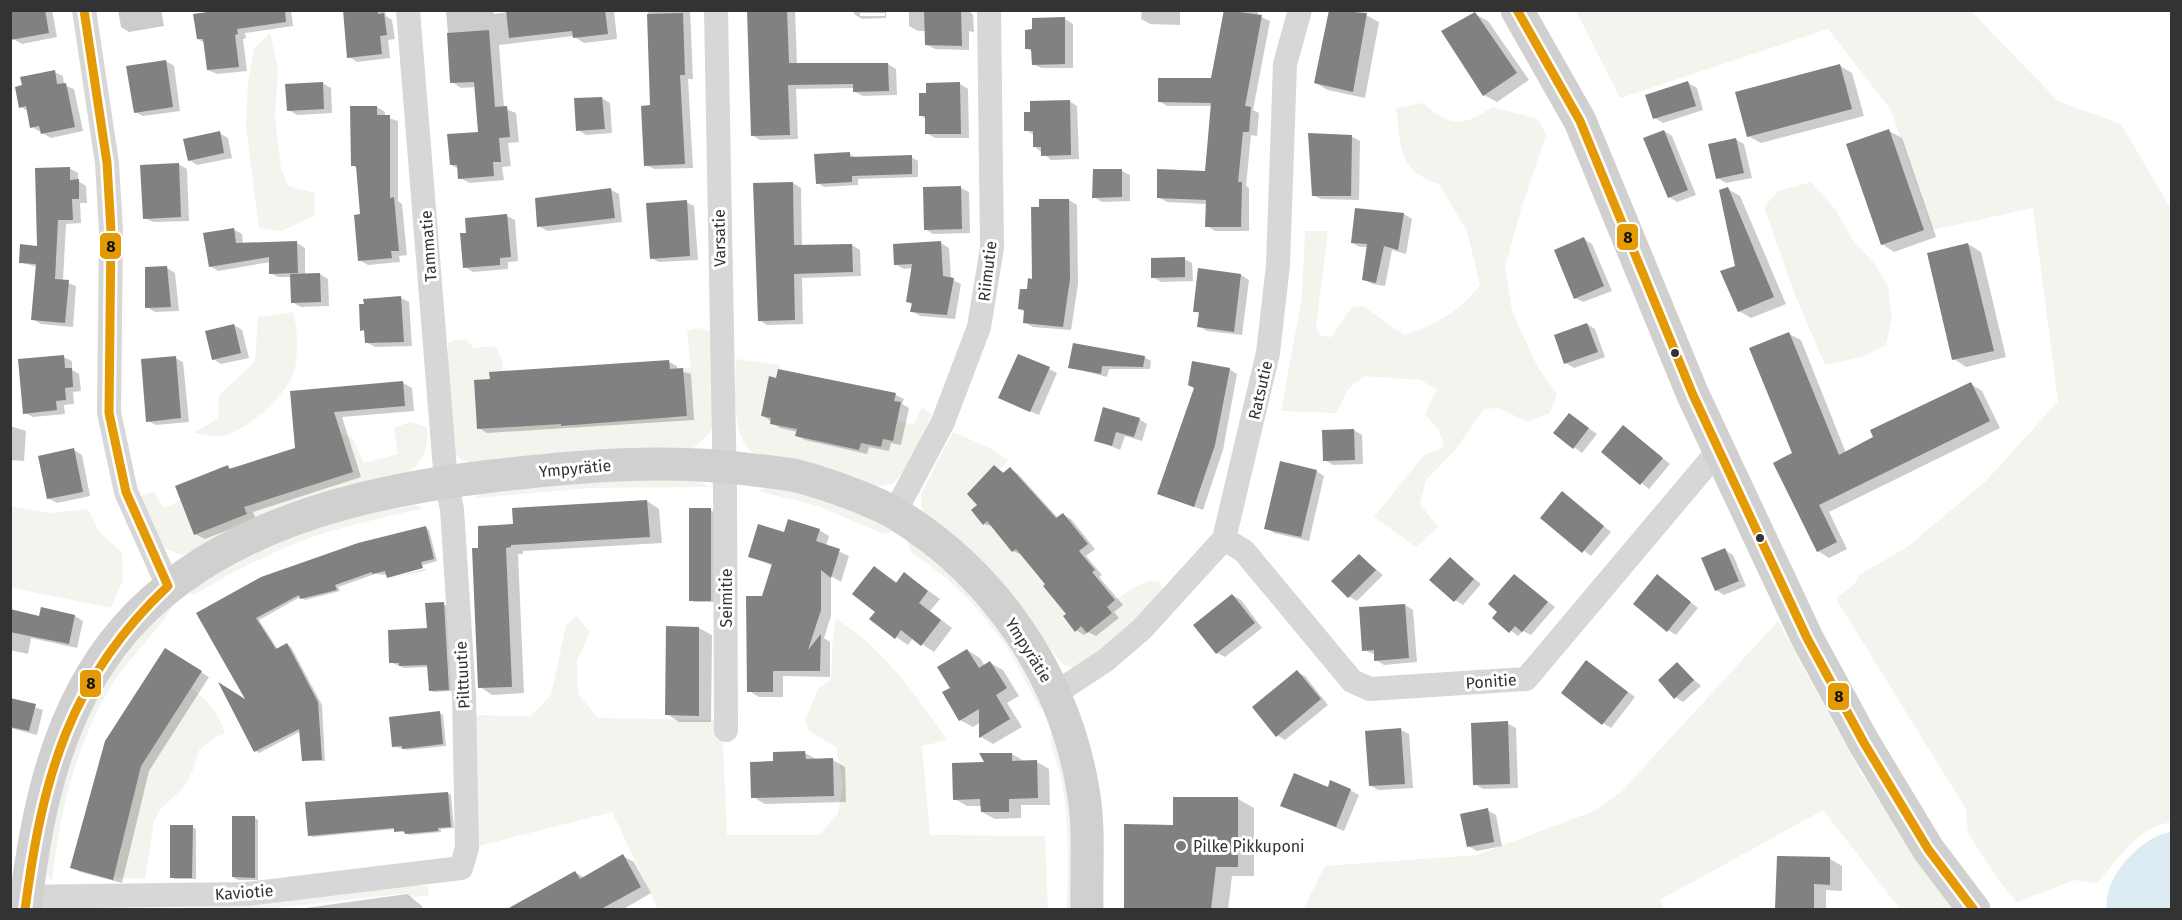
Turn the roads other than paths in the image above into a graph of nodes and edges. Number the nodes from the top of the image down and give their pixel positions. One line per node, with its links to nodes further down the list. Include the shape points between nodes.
1 (84, 10): 12 (street, via 106,152 111,231 109,413 126,492)
2 (408, 10): 9 (street, Tammatie)
3 (716, 10): 8 (street, Varsatie)
4 (989, 10): 10 (street, Riimutie, via 992,248 979,327 943,422)
5 (1300, 10): 11 (street, Ratsutie, via 1285,64 1278,265 1268,353)
6 (1517, 10): 7 (street, via 1580,121)
7 (1718, 451): 11 (street, Ponitie, via 1526,679 1370,689 1352,681 1244,551); 18 (street, via 1807,638 1864,743 1928,849)
8 (724, 466): 9 (street, Ympyrätie, via 613,465); 10 (street, Ympyrätie, via 800,476); 14 (street, Seimitie)
9 (446, 482): 12 (street, Ympyrätie, via 323,509 215,556); 15 (street, Pilttuutie, via 452,509 464,696 467,848)
10 (895, 512): 13 (street, Ympyrätie, via 946,551 997,600)
11 (1224, 539): 13 (street, Ratsutie, via 1142,629 1106,660)
12 (168, 586): 16 (street, Ympyrätie, via 122,632 84,691 62,736 48,777)
13 (1056, 693): 17 (street, Ympyrätie, via 1074,745 1084,794)
14 (726, 730)
15 (461, 868): 16 (street, Kaviotie, via 247,894 56,895)
16 (21, 902)
17 (1087, 909)
18 (1974, 909)

